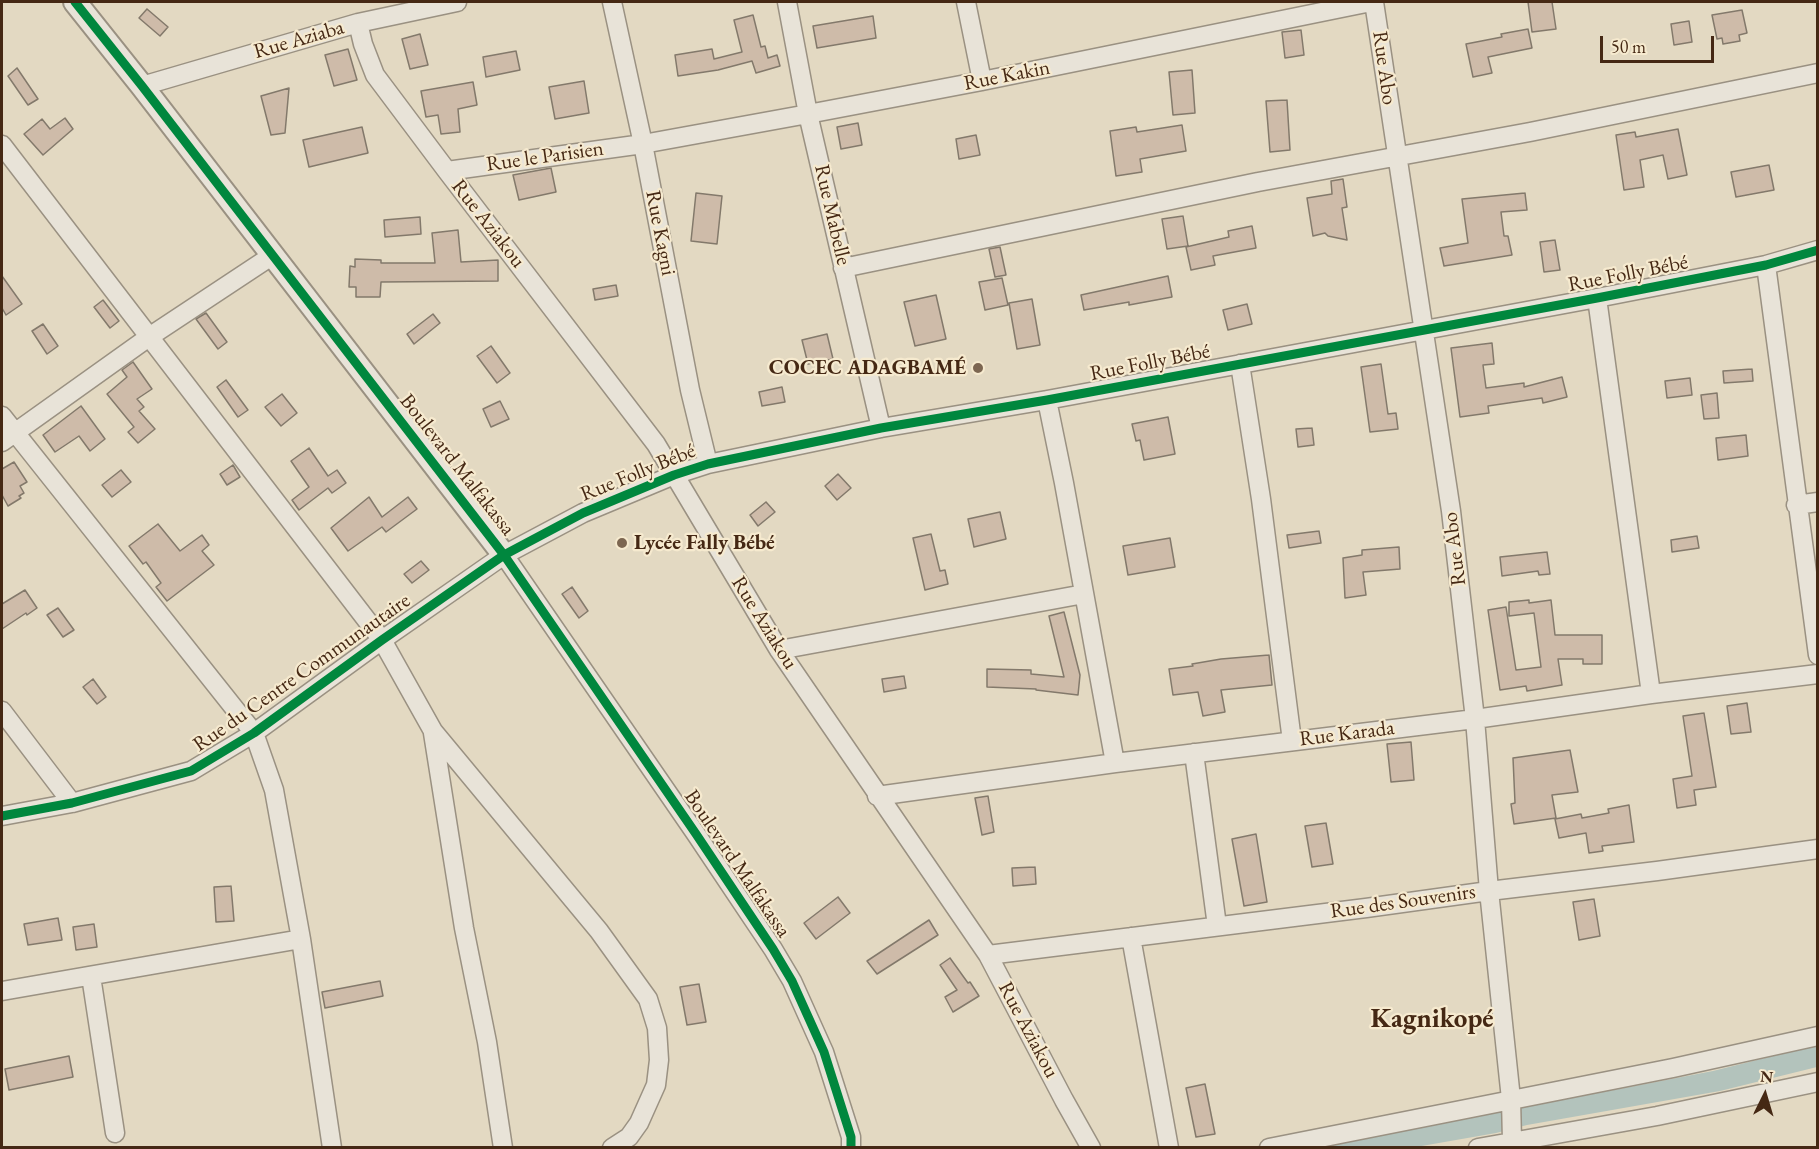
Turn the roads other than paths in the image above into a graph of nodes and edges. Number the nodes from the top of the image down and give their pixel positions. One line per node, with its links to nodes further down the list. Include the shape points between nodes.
1 (75, 2): 10 (street, Boulevard Malfakassa)
2 (458, 2): 7 (street, Rue Aziaba)
3 (612, 2): 12 (street, Rue Kagni)
4 (787, 2): 11 (street, Rue Mabelle)
5 (966, 2): 9 (street)
6 (1373, 2): 9 (street, Rue Kakin); 14 (street, Rue Abo)
7 (358, 23): 10 (street, Rue Aziaba); 15 (street, Rue Aziakou, via 375,75)
8 (1818, 73): 14 (street)
9 (982, 81): 11 (street, Rue Kakin)
10 (142, 86): 17 (street, Boulevard Malfakassa)
11 (808, 114): 12 (street, Rue Kakin); 19 (street, Rue Mabelle)
12 (643, 144): 15 (street, Rue le Parisien); 28 (street, Rue Kagni)
13 (2, 146): 22 (street)
14 (1397, 158): 19 (street, via 1258,182); 21 (street, Rue Abo)
15 (447, 171): 29 (street, Rue Aziakou, via 656,444)
16 (1818, 250): 18 (street, Rue Folly Bébé)
17 (273, 255): 22 (street); 32 (street, Boulevard Malfakassa)
18 (1766, 265): 20 (street, Rue Folly Bébé); 31 (street)
19 (843, 268): 26 (street, Rue Mabelle)
20 (1597, 298): 21 (street, Rue Folly Bébé); 38 (street)
21 (1425, 330): 23 (street, Rue Folly Bébé); 40 (street, Rue Abo)
22 (149, 337): 27 (street); 34 (street)
23 (1240, 364): 24 (street, Rue Folly Bébé); 43 (street)
24 (1047, 400): 26 (street, Rue Folly Bébé); 33 (street)
25 (2, 416): 27 (street)
26 (881, 428): 28 (street, Rue Folly Bébé)
27 (8, 437): 42 (street)
28 (708, 464): 29 (street, Rue Folly Bébé)
29 (674, 475): 32 (street, Rue Folly Bébé, via 583,513); 35 (street, Rue Aziakou)
30 (1818, 502): 31 (street)
31 (1797, 505): 36 (street)
32 (504, 555): 34 (street, Rue du Centre Communautaire); 62 (street, Boulevard Malfakassa, via 792,981 824,1052)
33 (1084, 594): 35 (street); 45 (street)
34 (381, 640): 41 (street); 42 (street, Rue du Centre Communautaire)
35 (779, 650): 46 (street, Rue Aziakou)
36 (1818, 655)
37 (1818, 674): 38 (street, Rue Karada)
38 (1651, 694): 40 (street, Rue Karada)
39 (2, 711): 47 (street)
40 (1475, 719): 43 (street, Rue Karada); 50 (street, Rue Abo)
41 (433, 731): 64 (street); 65 (street, via 598,931 648,999 657,1028 656,1085 639,1123 629,1137)
42 (254, 733): 47 (street, Rue du Centre Communautaire, via 191,771); 53 (street, via 274,790)
43 (1292, 741): 44 (street, Rue Karada)
44 (1194, 753): 45 (street, Rue Karada); 51 (street)
45 (1115, 763): 46 (street, Rue Karada)
46 (878, 796): 54 (street, Rue Aziakou)
47 (72, 803): 48 (street, Rue du Centre Communautaire)
48 (2, 816)
49 (1818, 849): 50 (street, Rue des Souvenirs)
50 (1489, 891): 51 (street, Rue des Souvenirs); 59 (street, Rue Abo)
51 (1216, 926): 52 (street, Rue des Souvenirs)
52 (1131, 938): 54 (street, Rue des Souvenirs); 67 (street)
53 (301, 939): 55 (street); 63 (street)
54 (988, 955): 66 (street, Rue Aziakou)
55 (91, 976): 56 (street); 60 (street)
56 (2, 991)
57 (1818, 1036): 59 (street)
58 (1818, 1082): 61 (street)
59 (1511, 1099): 61 (street, Rue Abo); 68 (street)
60 (115, 1133)
61 (1512, 1141): 69 (street)
62 (851, 1142)
63 (332, 1148)
64 (503, 1148)
65 (612, 1148)
66 (1091, 1148)
67 (1169, 1148)
68 (1269, 1148)
69 (1478, 1148)

